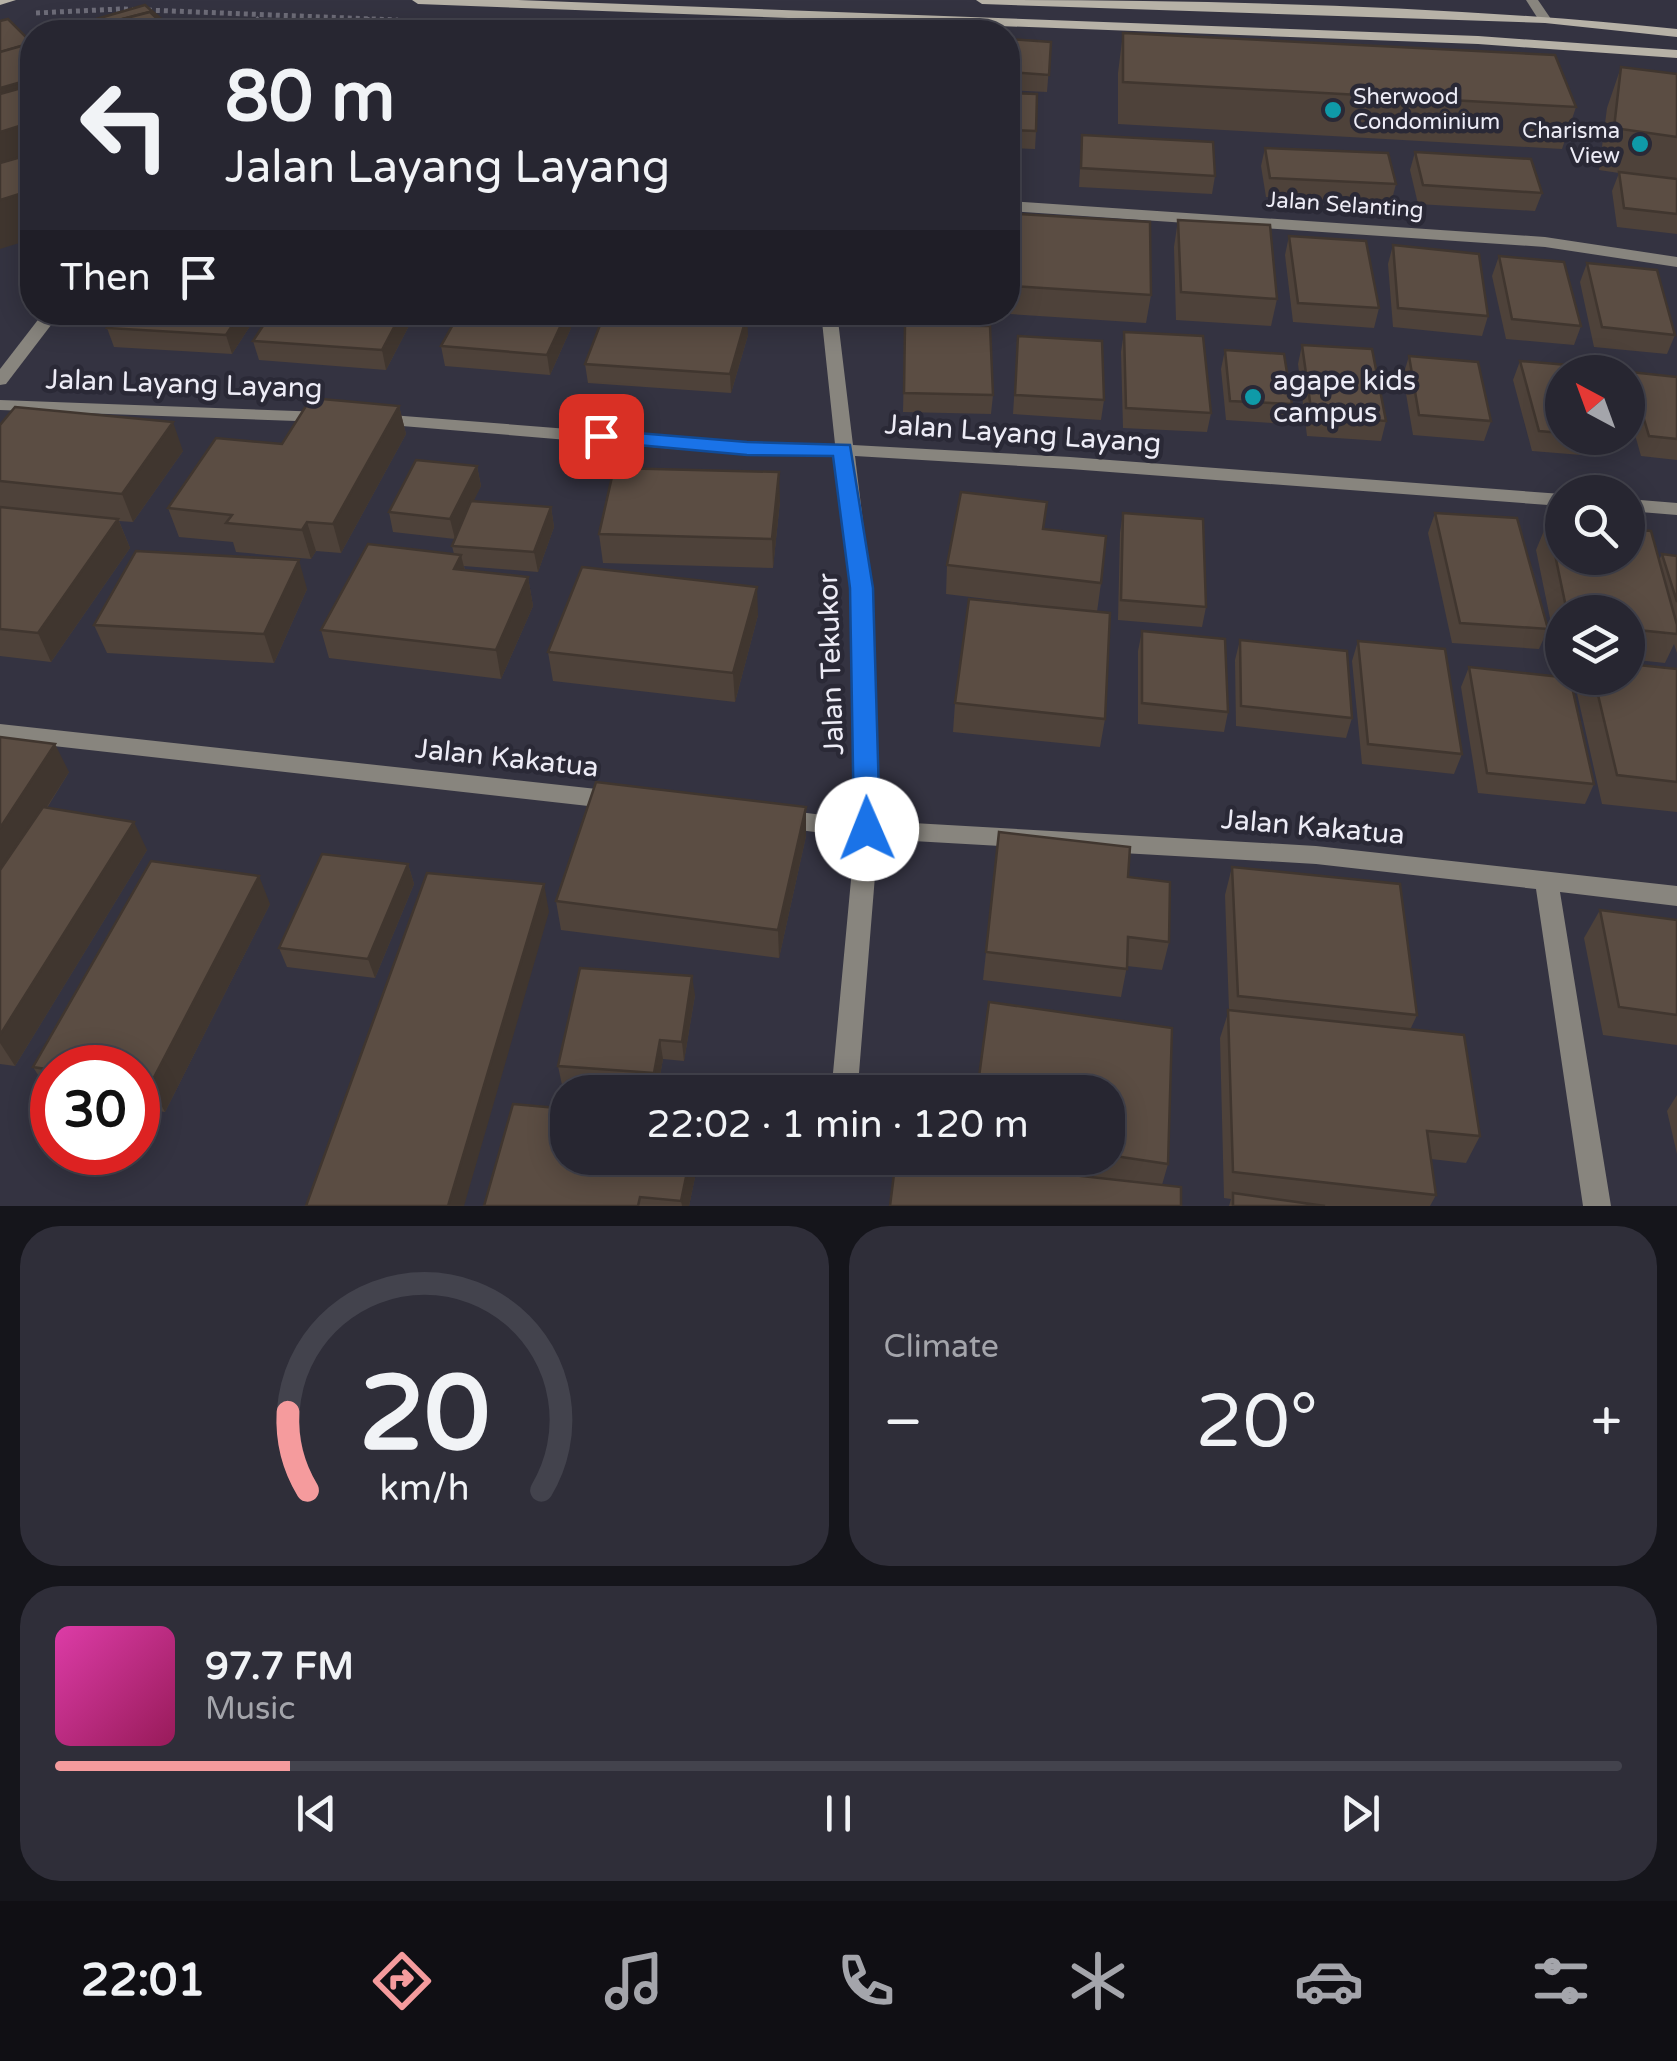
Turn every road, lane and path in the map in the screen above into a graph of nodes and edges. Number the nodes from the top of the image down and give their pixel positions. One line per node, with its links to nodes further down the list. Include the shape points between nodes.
1 (10, 0): 5 (main road)
2 (418, 0): 9 (main road)
3 (982, 0): 10 (main road)
4 (1532, 0): 10 (street)
5 (0, 1)
6 (19, 14): 7 (path, via 121,9)
7 (262, 16): 8 (path); 11 (path)
8 (366, 17): 12 (path); 13 (path)
9 (790, 17): 14 (main road)
10 (1545, 19): 16 (main road)
11 (258, 20)
12 (366, 20)
13 (400, 20)
14 (880, 20)
15 (1020, 25): 17 (main road, via 1478,40)
16 (1677, 33)
17 (1677, 54)
18 (1020, 207): 19 (street, Jalan Selanting, via 1546,242)
19 (1677, 262)
20 (43, 325): 22 (street)
21 (830, 325): 24 (street, Jalan Tekukor)
22 (0, 380)
23 (0, 405): 24 (street, Jalan Layang Layang, via 350,418 747,449)
24 (843, 450): 25 (street, Jalan Layang Layang); 31 (street, Jalan Tekukor, via 861,588)
25 (1545, 499)
26 (1645, 507): 27 (street)
27 (1677, 510)
28 (0, 732): 29 (street, Jalan Kakatua)
29 (630, 802)
30 (759, 816): 31 (street, Jalan Kakatua)
31 (867, 829): 32 (street, Jalan Kakatua, via 1316,855); 34 (street, Jalan Tekukor)
32 (1546, 881): 33 (street, Jalan Kakatua); 35 (street)
33 (1677, 896)
34 (846, 1074)
35 (1597, 1206)

